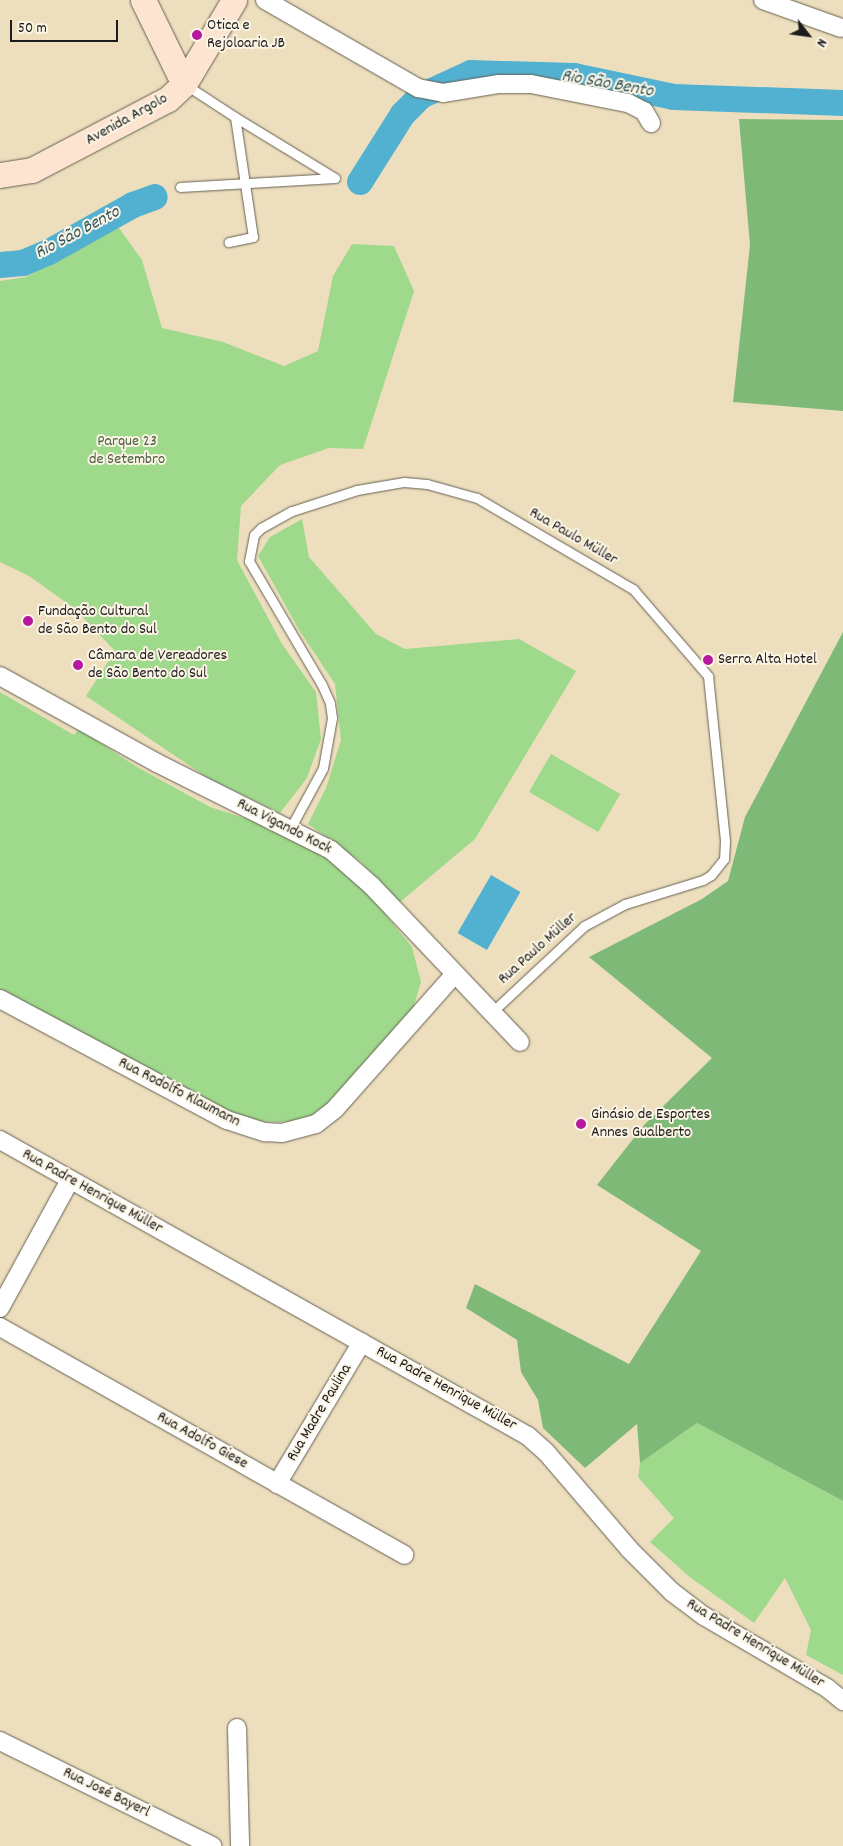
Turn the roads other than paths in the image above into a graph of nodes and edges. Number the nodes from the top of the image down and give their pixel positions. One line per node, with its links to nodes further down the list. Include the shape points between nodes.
1 (143, 0): 6 (main road)
2 (234, 0): 6 (main road, Avenida Argolo)
3 (265, 0): 8 (street, via 426,91 531,84 628,103 644,111)
4 (763, 0): 5 (street)
5 (841, 28)
6 (184, 84): 7 (lane); 9 (main road, Avenida Argolo, via 152,109 50,161 22,173)
7 (235, 117): 10 (lane); 10 (lane, via 335,178)
8 (651, 124)
9 (1, 172)
10 (244, 184): 11 (lane); 12 (lane, via 253,237)
11 (180, 187)
12 (229, 242)
13 (0, 676): 14 (street, Rua Vigando Kock, via 157,764)
14 (291, 827): 15 (street, Rua Vigando Kock, via 348,863); 17 (lane, Rua Paulo Müller, via 323,768 332,733 332,718 322,685 249,561 254,535 261,528 292,511 357,490 404,482 427,484 477,498 633,589 708,676 725,841 724,860 712,875 702,880 624,904 584,926)
15 (454, 974): 16 (street, Rua Rodolfo Klaumann, via 335,1109 316,1124 282,1133 265,1132 227,1120); 17 (street, Rua Vigando Kock)
16 (0, 999)
17 (491, 1013): 18 (street, Rua Vigando Kock)
18 (520, 1042)
19 (0, 1140): 20 (street, Rua Padre Henrique Müller)
20 (70, 1180): 21 (street); 23 (street, Rua Padre Henrique Müller)
21 (0, 1308)
22 (0, 1327): 24 (street, Rua Adolfo Giese)
23 (362, 1342): 24 (street, Rua Madre Paulina); 26 (street, Rua Padre Henrique Müller, via 537,1442 629,1549 672,1592 704,1616 827,1688)
24 (277, 1484): 25 (street, Rua Adolfo Giese)
25 (404, 1556)
26 (843, 1701)
27 (237, 1728): 30 (street)
28 (0, 1741): 29 (street, Rua José Bayerl)
29 (212, 1846)
30 (240, 1846)

